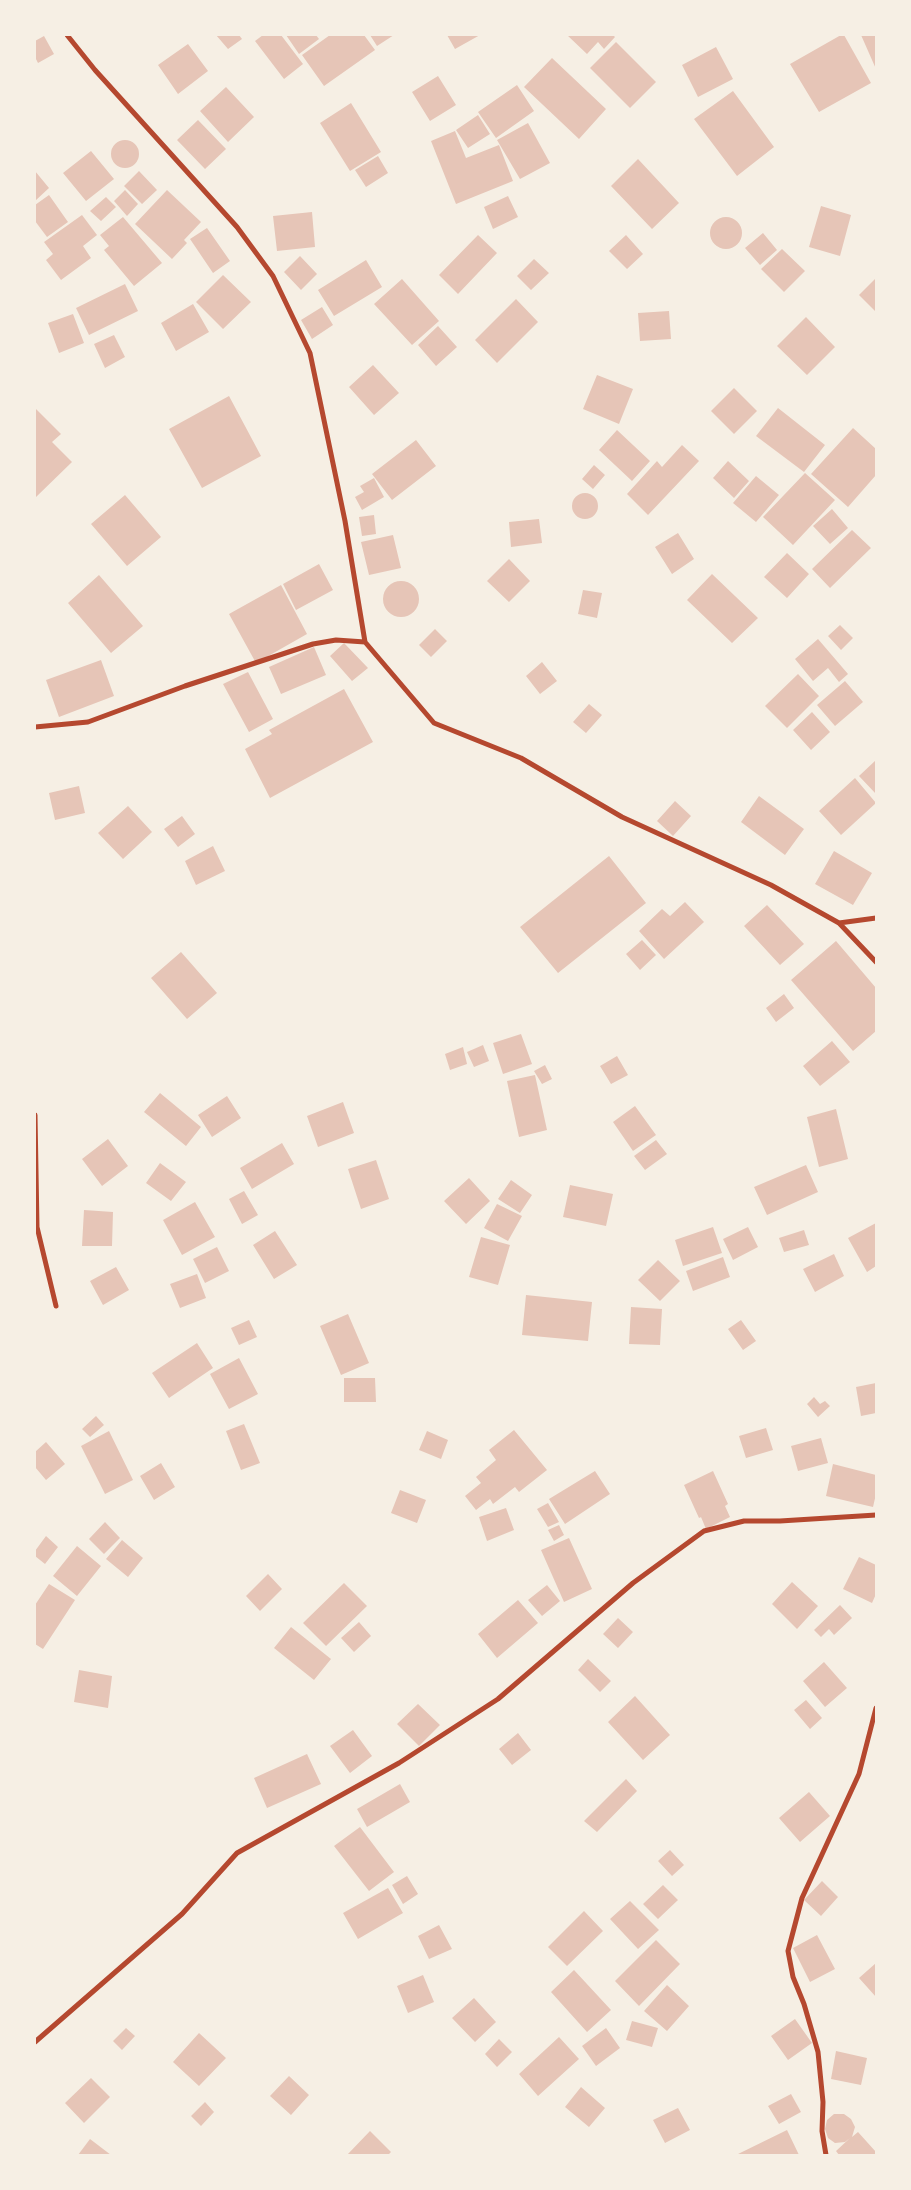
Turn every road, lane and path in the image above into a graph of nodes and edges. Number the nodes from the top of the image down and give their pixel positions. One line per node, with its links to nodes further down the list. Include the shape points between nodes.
1 (67, 35): 2 (street, via 237,228 273,276 310,353 345,521)
2 (365, 642): 3 (street, via 336,640 313,644 88,722); 5 (street, via 434,724 521,758 622,817 771,885)
3 (35, 726)
4 (876, 918): 5 (street)
5 (839, 923): 6 (street)
6 (876, 962)
7 (35, 1115): 8 (street, via 37,1227)
8 (56, 1306)
9 (876, 1515): 11 (street, via 744,1521 704,1531 633,1583 498,1699 399,1763 236,1853 182,1914)
10 (876, 1708): 12 (street, via 859,1774 802,1898 788,1952 818,2052)
11 (35, 2042)
12 (826, 2155)

